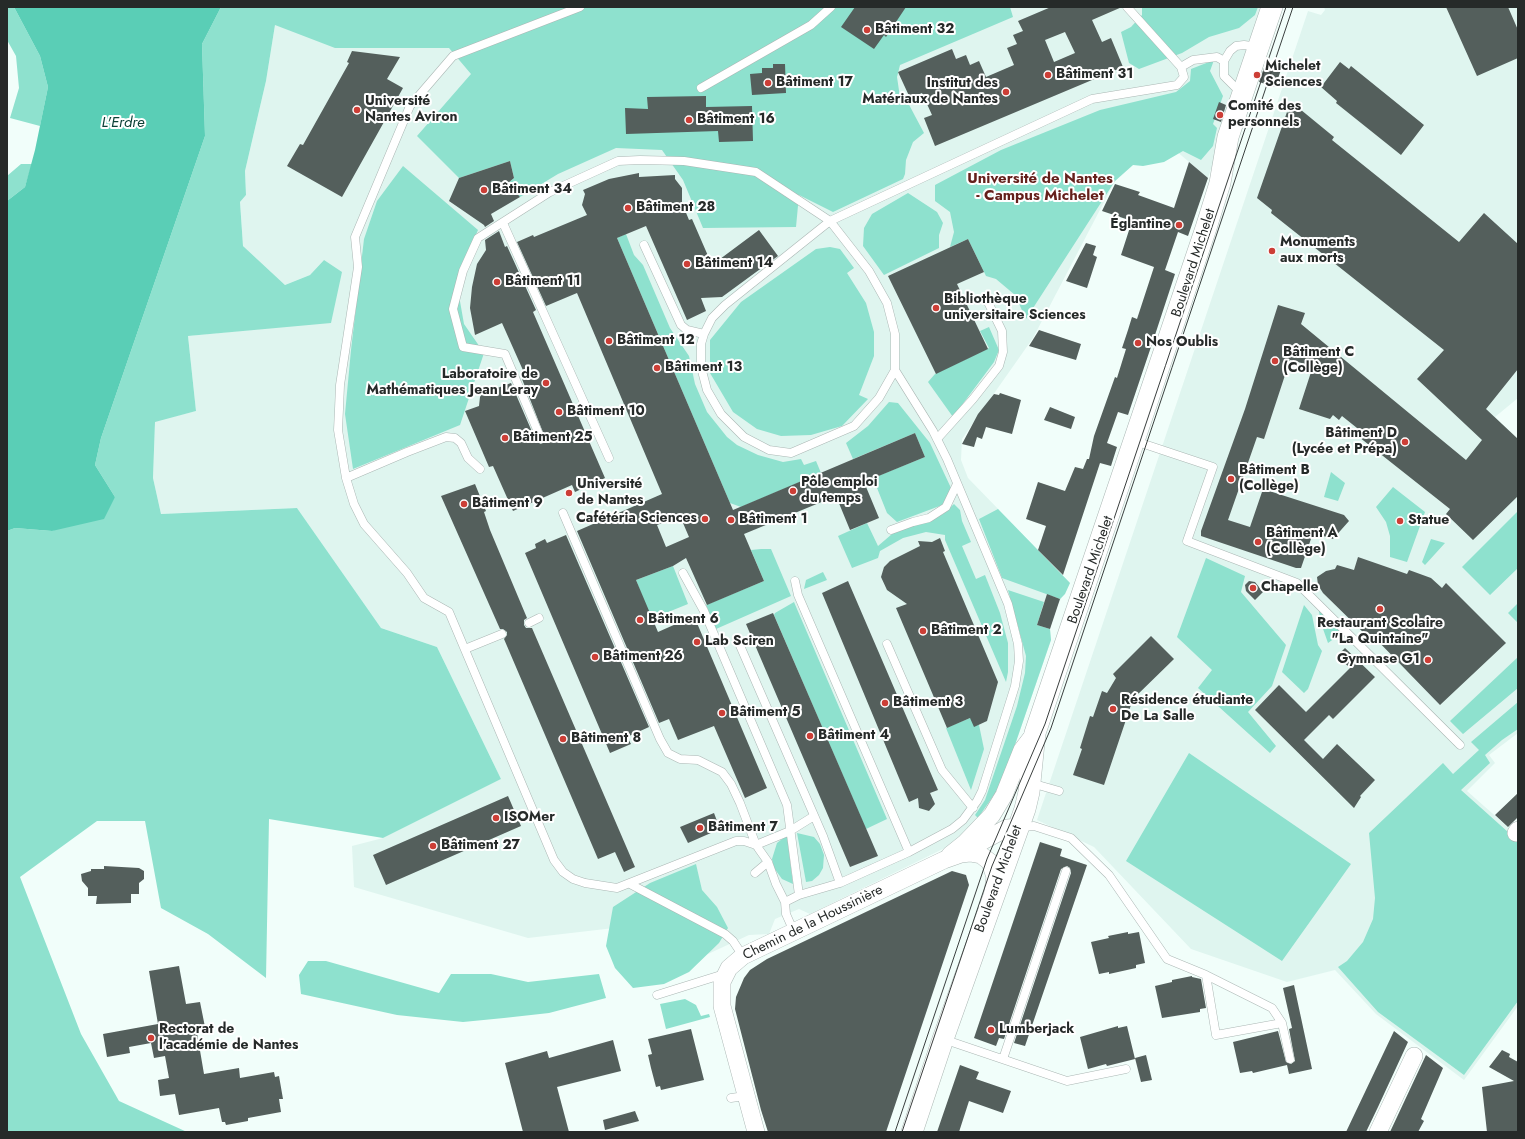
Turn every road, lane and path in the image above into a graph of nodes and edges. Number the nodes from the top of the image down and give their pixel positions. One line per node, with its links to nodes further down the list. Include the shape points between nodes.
1 (580, 7): 21 (lane, via 453,56 410,106 355,236 358,267 340,385 338,430)
2 (831, 7): 8 (lane, via 811,25)
3 (1127, 7): 7 (lane)
4 (1272, 7): 5 (street, Boulevard Michelet)
5 (1259, 47): 6 (lane, via 1236,46); 9 (street, Boulevard Michelet)
6 (1224, 61): 7 (lane, via 1217,57 1193,60); 9 (lane, via 1224,76 1235,87)
7 (1181, 67): 10 (lane, via 1184,77 1177,84 1092,99)
8 (701, 88)
9 (1244, 90): 18 (street, Boulevard Michelet, via 1228,137 1217,191)
10 (830, 221): 11 (lane, via 756,172 684,162 640,160 618,161 550,192); 14 (lane, via 725,305 712,318); 15 (lane, via 869,271 887,303 895,334)
11 (503, 223): 17 (lane, via 478,238 463,272 454,309 463,347 505,354); 19 (lane)
12 (644, 245): 14 (lane, via 681,326)
13 (986, 298): 16 (lane, via 1002,331 1003,352 999,366)
14 (704, 334): 15 (lane, via 701,344 701,367 707,390 715,406 744,437 769,450 784,453 797,452 854,426 880,398)
15 (895, 370): 16 (lane)
16 (937, 438): 22 (lane)
17 (541, 439)
18 (1134, 441): 33 (street, Boulevard Michelet); 34 (lane, via 1213,467 1187,541 1297,583)
19 (609, 458)
20 (480, 469): 21 (lane, via 468,458 461,443 455,438 446,437)
21 (346, 478): 32 (lane, via 354,504 364,524 407,573 424,598 450,612)
22 (957, 484): 24 (lane, via 946,507 929,518); 37 (lane, via 1008,604 1020,651 1018,673 1010,701 982,791)
23 (563, 513): 41 (lane, via 668,753 680,759 698,760 722,772 740,803)
24 (891, 530)
25 (683, 573): 40 (lane, via 704,611 786,805)
26 (795, 581): 42 (lane, via 798,595)
27 (540, 618): 28 (lane)
28 (529, 623)
29 (502, 634): 32 (lane)
30 (738, 641): 38 (lane)
31 (887, 644): 37 (lane, via 942,770)
32 (465, 649): 49 (lane, via 558,867 573,879 597,886 617,888)
33 (1035, 733): 35 (street, Boulevard Michelet); 44 (street, Chemin de la Houssinière, via 1022,750 1004,795 992,815)
34 (1460, 745)
35 (1030, 783): 36 (lane); 39 (street, Boulevard Michelet)
36 (1059, 791)
37 (973, 808): 42 (lane, via 952,829)
38 (814, 816): 40 (lane); 48 (lane)
39 (1019, 827): 43 (street, Chemin de la Houssinière, via 1007,828); 51 (street, Boulevard Michelet); 56 (lane, via 1034,826 1071,838 1109,875 1167,959)
40 (790, 831): 41 (lane); 50 (lane)
41 (756, 845): 45 (lane); 49 (lane, via 744,840 736,841)
42 (909, 852): 48 (lane)
43 (961, 854): 44 (street, Chemin de la Houssinière); 51 (street, Chemin de la Houssinière, via 970,852 981,855 990,862 995,877)
44 (944, 860): 53 (street, Chemin de la Houssinière)
45 (768, 862): 47 (lane); 52 (lane)
46 (1066, 871): 61 (lane)
47 (755, 872)
48 (840, 883): 50 (lane)
49 (630, 884): 54 (lane, via 724,934 733,941)
50 (799, 895): 52 (lane)
51 (992, 897): 59 (street, Boulevard Michelet)
52 (785, 902): 53 (lane, via 786,914)
53 (794, 932): 54 (street, Chemin de la Houssinière)
54 (743, 956): 55 (street, Chemin de la Houssinière)
55 (724, 974): 57 (lane); 64 (street, via 721,998 732,1028 738,1097)
56 (1206, 975): 58 (lane, via 1272,1008); 58 (lane, via 1216,1035)
57 (657, 996)
58 (1282, 1023): 62 (lane)
59 (943, 1039): 61 (lane); 65 (street, Boulevard Michelet)
60 (1414, 1056): 66 (street)
61 (1003, 1059): 63 (lane, via 1067,1081)
62 (1290, 1059)
63 (1126, 1069)
64 (756, 1132)
65 (912, 1132)
66 (1378, 1132)

